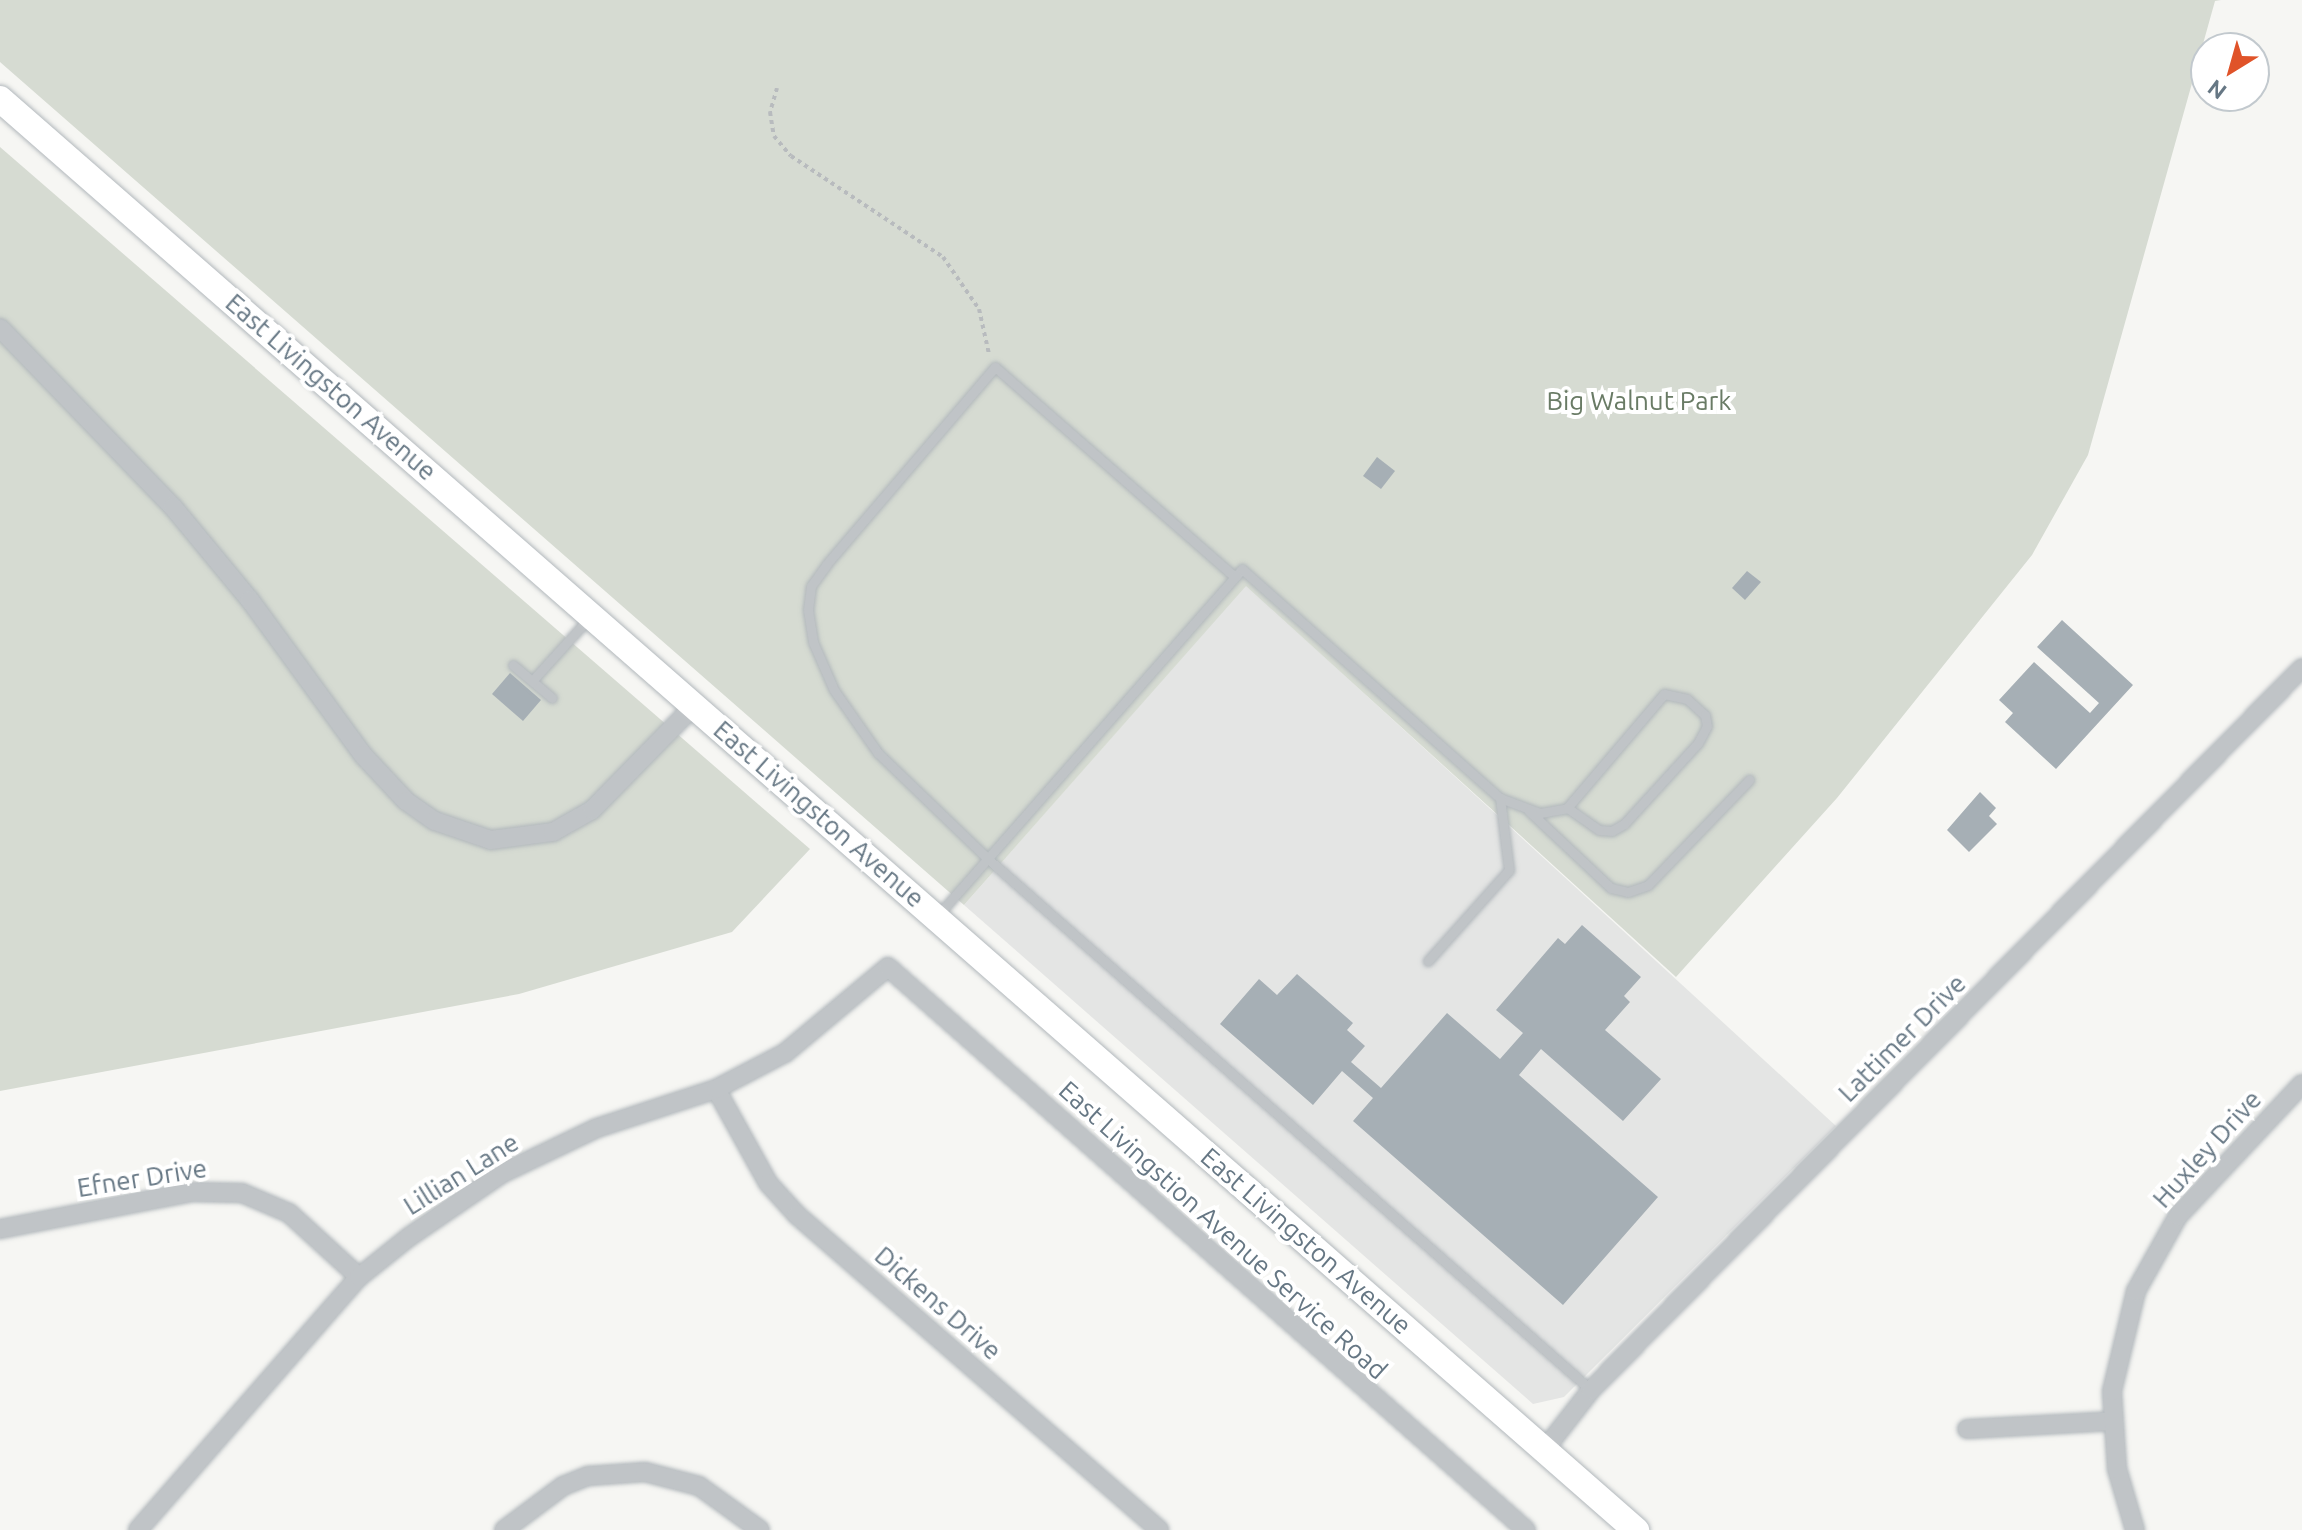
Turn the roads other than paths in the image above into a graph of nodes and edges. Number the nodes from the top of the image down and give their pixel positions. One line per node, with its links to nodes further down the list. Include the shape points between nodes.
1 (0, 99): 4 (main road, East Livingston Avenue)
2 (0, 328): 9 (street, via 173,507 250,600 363,755 406,801 435,821 491,840 553,832 592,810)
3 (1235, 577): 11 (lane, via 1242,569); 14 (lane); 14 (lane, via 995,367 827,564 811,586 808,610 813,642 834,690 878,753)
4 (592, 615): 7 (lane); 9 (main road, East Livingston Avenue)
5 (513, 665): 7 (lane)
6 (2302, 668): 22 (street, Lattimer Drive)
7 (532, 681): 8 (lane)
8 (552, 698)
9 (695, 705): 15 (main road, East Livingston Avenue)
10 (1749, 780): 12 (lane, via 1648,885 1628,892 1611,888)
11 (1500, 798): 12 (lane); 16 (lane, via 1509,870)
12 (1525, 807): 13 (lane, via 1555,813)
13 (1567, 808): 13 (lane, via 1664,694 1687,699 1705,715 1707,726 1698,743 1624,824 1612,831 1599,830)
14 (988, 859): 15 (lane); 22 (lane)
15 (936, 917): 25 (main road, East Livingston Avenue)
16 (1428, 961)
17 (888, 967): 19 (street, Lillian Lane, via 785,1053); 30 (street, East Livingstion Avenue Service Road)
18 (2302, 1084): 23 (street, Huxley Drive, via 2208,1179 2152,1257 2121,1339)
19 (716, 1089): 21 (street, Lillian Lane, via 597,1128 501,1174); 29 (street, Dickens Drive, via 754,1161 797,1215)
20 (0, 1229): 21 (street, Efner Drive, via 192,1192 242,1193 289,1213)
21 (359, 1277): 26 (street, Lillian Lane)
22 (1591, 1390): 25 (street, Lattimer Drive)
23 (2113, 1421): 24 (street); 32 (street, Huxley Drive, via 2117,1469)
24 (1967, 1429)
25 (1545, 1449): 31 (main road, East Livingston Avenue)
26 (138, 1530)
27 (504, 1530): 28 (street, via 563,1486 588,1476 645,1472 699,1486)
28 (760, 1530)
29 (1159, 1530)
30 (1526, 1530)
31 (1636, 1530)
32 (2135, 1530)

